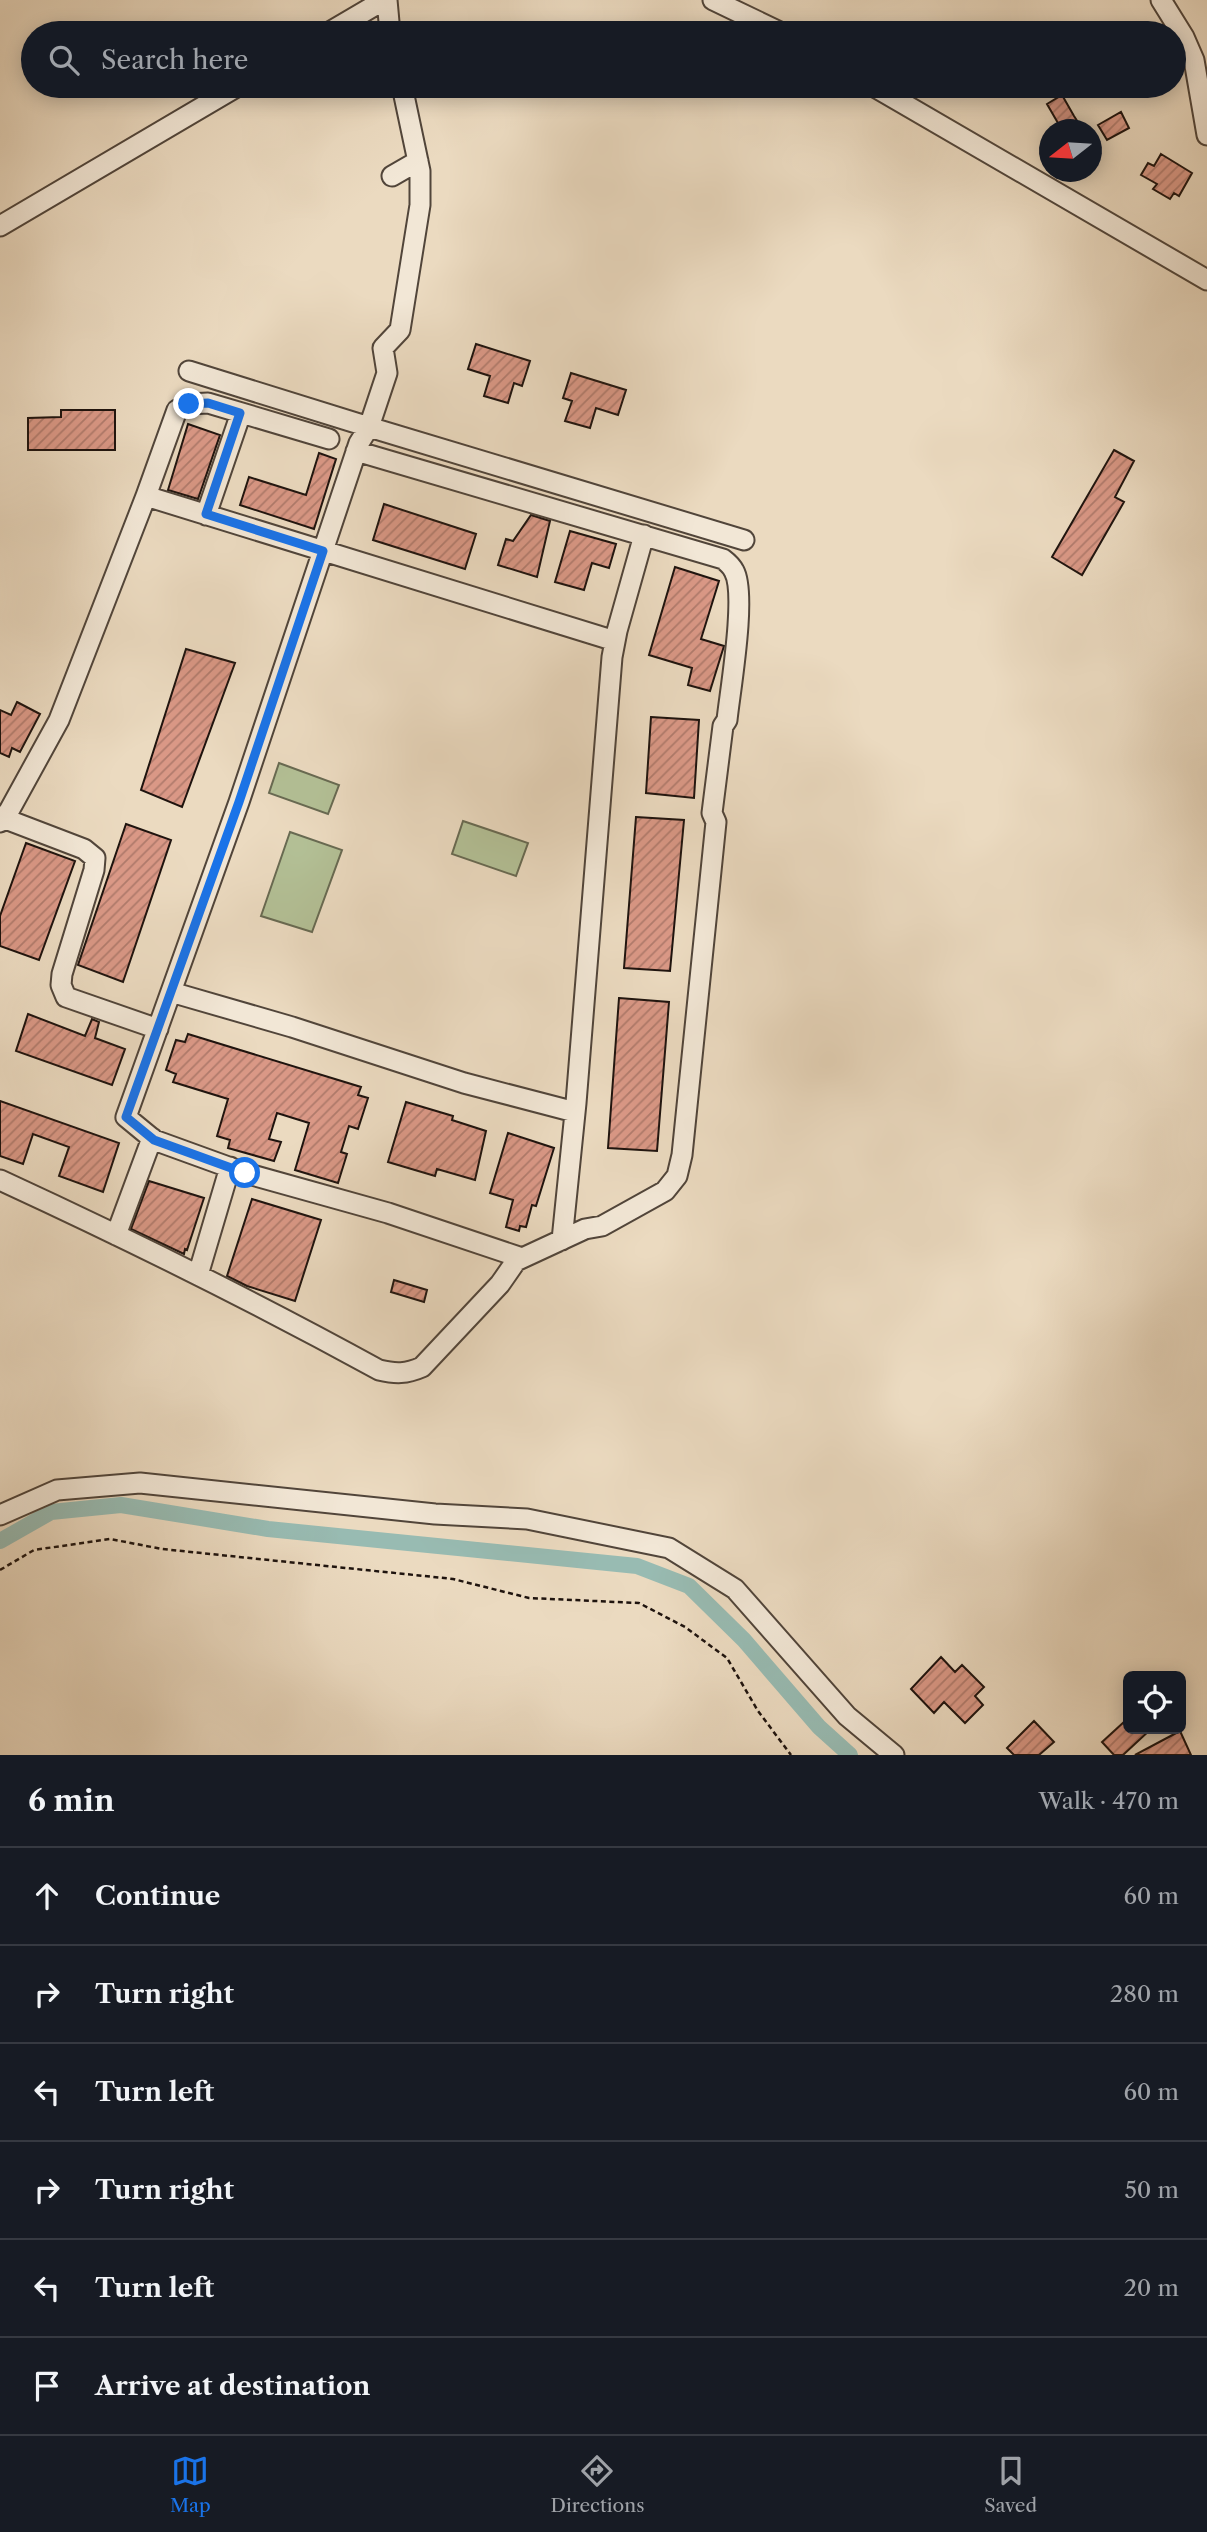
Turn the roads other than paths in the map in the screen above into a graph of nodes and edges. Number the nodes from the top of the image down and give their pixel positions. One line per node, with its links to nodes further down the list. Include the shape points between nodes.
1 (385, 0): 4 (street); 5 (street)
2 (713, 0): 6 (street)
3 (1161, 0): 7 (street)
4 (349, 21)
5 (388, 21)
6 (757, 21)
7 (1174, 21)
8 (1186, 42): 12 (street, via 1194,60)
9 (218, 98): 15 (street)
10 (405, 98): 13 (street)
11 (894, 98): 16 (street)
12 (1207, 135)
13 (418, 161): 14 (street); 19 (street, via 421,205 400,330 383,348 387,373)
14 (392, 176)
15 (0, 226)
16 (1207, 280)
17 (189, 371): 19 (street)
18 (240, 413): 20 (street); 22 (street, via 208,403 177,410); 23 (street)
19 (369, 427): 21 (street); 25 (street)
20 (329, 439)
21 (356, 451): 24 (street); 26 (street)
22 (146, 496): 23 (street); 28 (street, via 59,720)
23 (206, 514): 26 (street)
24 (644, 535): 27 (street); 36 (street, via 723,559 735,572 739,593 727,720 712,813 716,822 711,888 684,1143 677,1176 665,1191 602,1226)
25 (744, 540)
26 (323, 551): 27 (street); 29 (street)
27 (615, 641): 31 (street)
28 (2, 820): 30 (street, via 84,849 95,858 62,974 66,997)
29 (172, 992): 30 (street); 31 (street, via 464,1083)
30 (158, 1030): 32 (street, via 126,1117)
31 (575, 1112): 36 (street)
32 (152, 1138): 33 (street); 35 (street)
33 (230, 1167): 37 (street); 38 (street)
34 (0, 1181): 35 (street)
35 (116, 1235): 38 (street)
36 (562, 1240): 37 (street)
37 (522, 1258): 38 (street, via 422,1367 407,1374 379,1370)
38 (198, 1275)
39 (0, 1515): 40 (street, via 57,1490 139,1483 435,1514 527,1519 668,1548 734,1589 847,1716)
40 (894, 1755)

